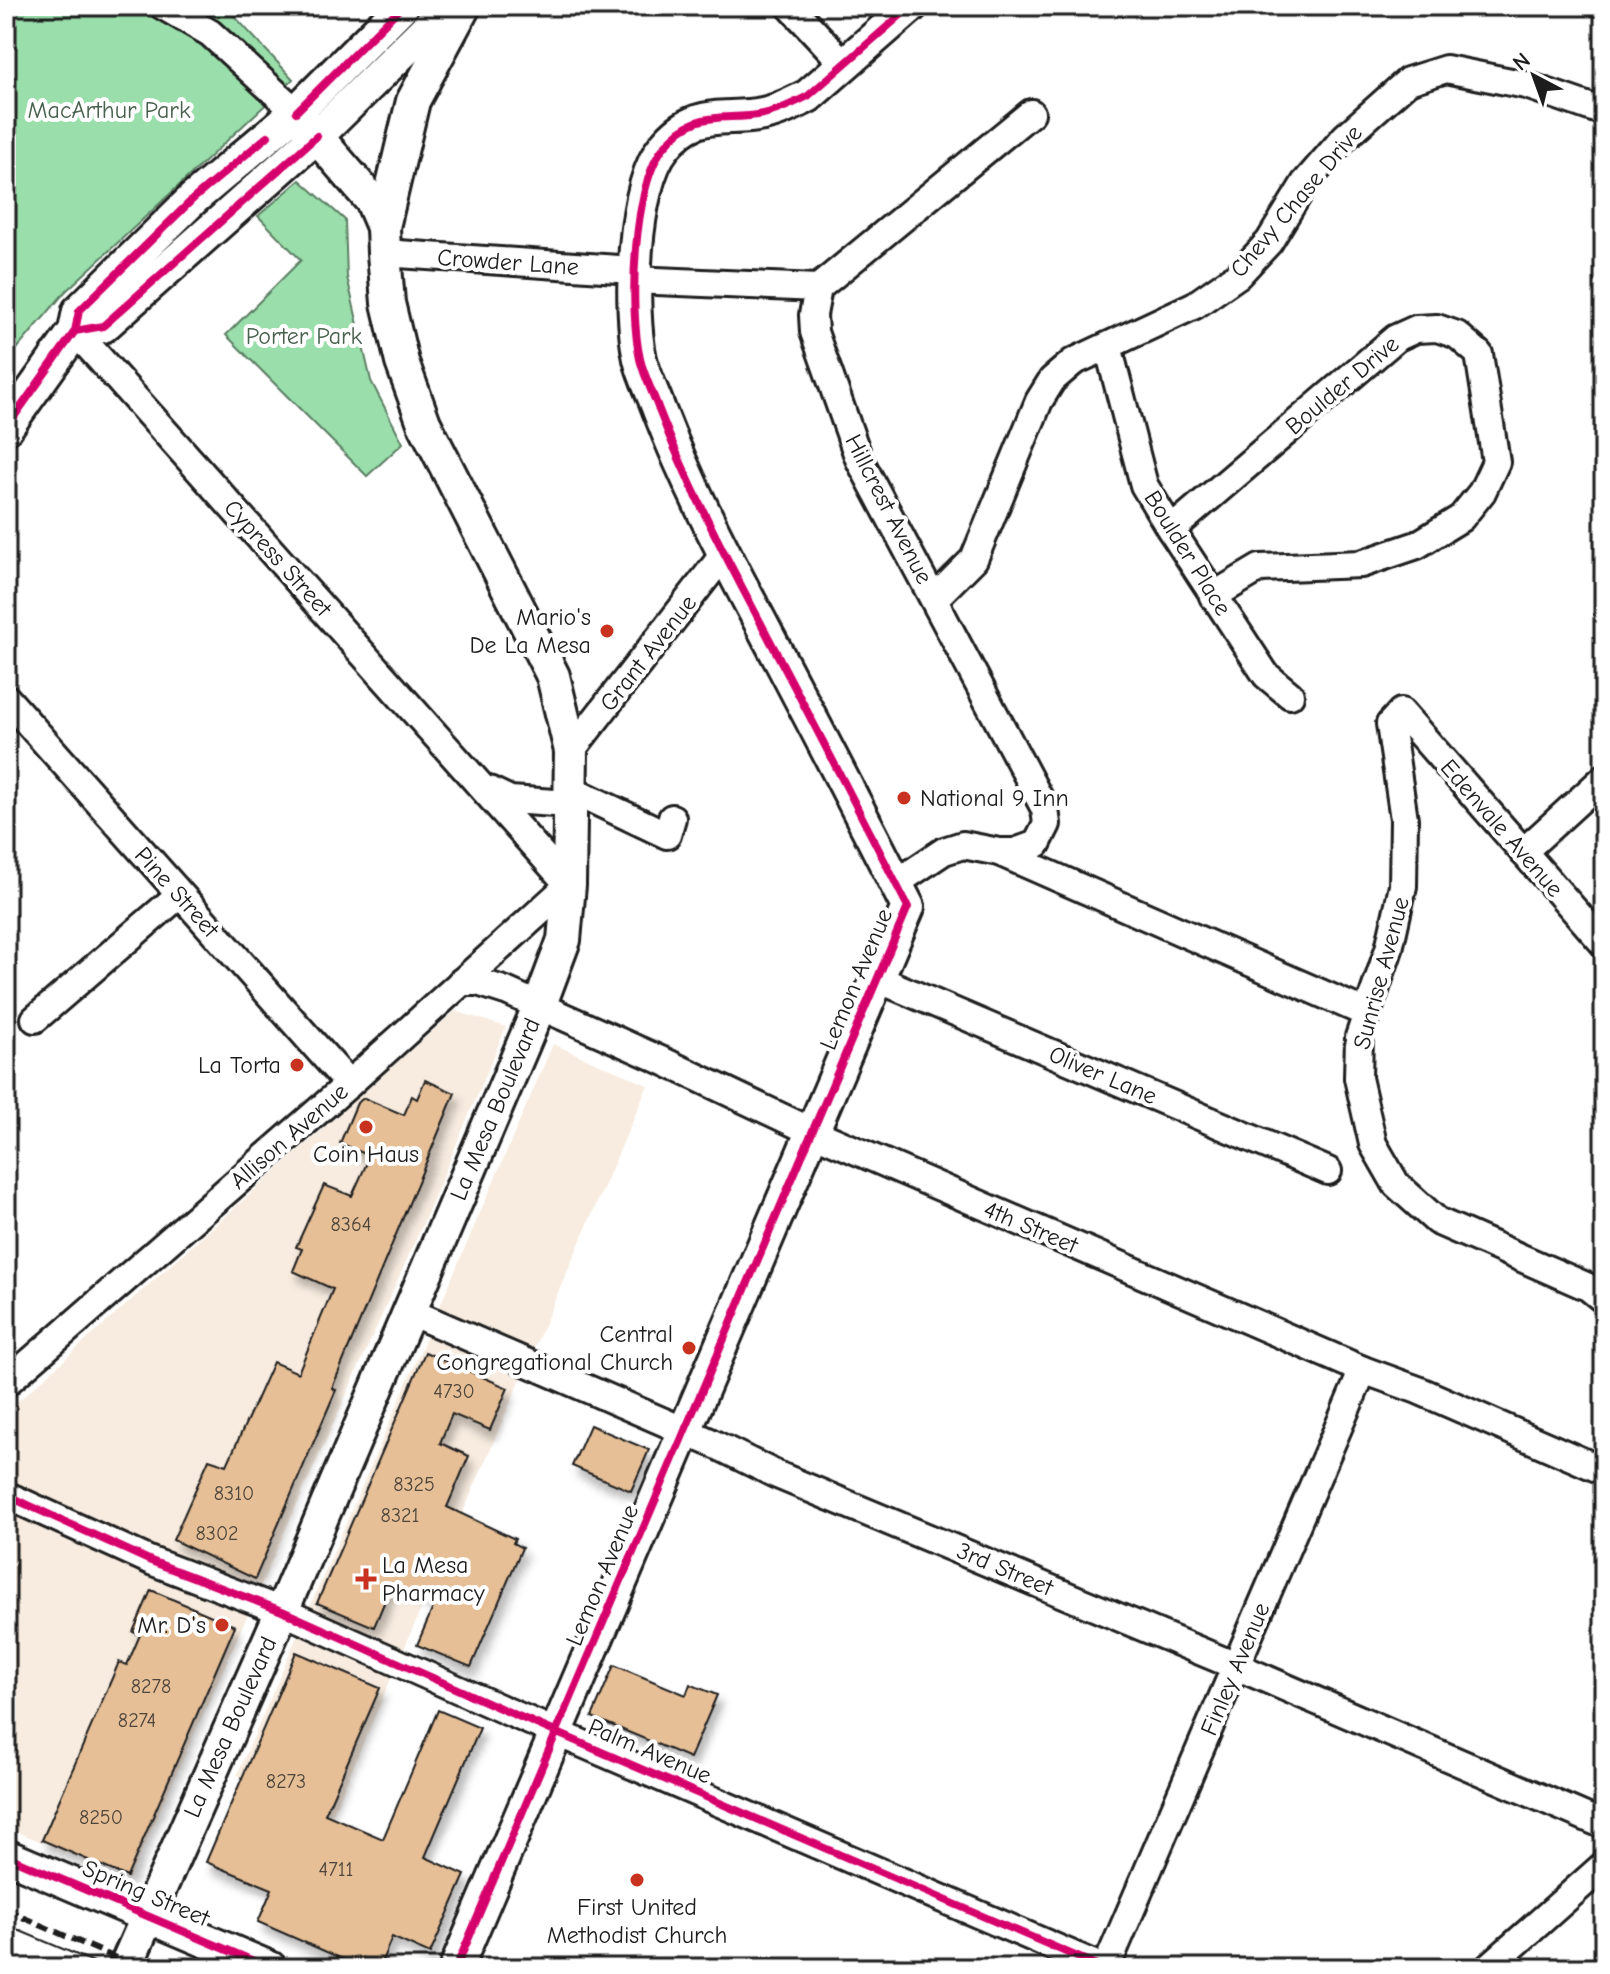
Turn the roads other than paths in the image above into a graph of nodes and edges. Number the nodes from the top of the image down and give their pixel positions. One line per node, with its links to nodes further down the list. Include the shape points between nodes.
1 (163, 6): 8 (street, via 210,33)
2 (402, 6): 8 (main road)
3 (444, 6): 11 (main road)
4 (464, 6): 12 (main road, La Mesa Boulevard, via 413,101)
5 (790, 6): 7 (street)
6 (911, 6): 7 (main road, Lemon Avenue)
7 (845, 65): 13 (main road, Lemon Avenue, via 794,103 763,114 697,122 665,145 647,179)
8 (296, 112): 11 (main road, La Mesa Boulevard); 15 (main road, via 193,199 110,279 79,311)
9 (1604, 112): 16 (street, Chevy Chase Drive, via 1526,85 1446,69 1408,81 1345,137 1305,183 1269,242 1238,275 1195,305)
10 (1031, 113): 14 (street)
11 (317, 136): 12 (main road, La Mesa Boulevard, via 372,201); 15 (main road, via 103,326)
12 (384, 240): 13 (street, Crowder Lane); 25 (main road, La Mesa Boulevard, via 388,303 424,423 553,676)
13 (633, 275): 14 (street, Crowder Lane); 19 (main road, Lemon Avenue, via 640,360 675,451)
14 (818, 288): 21 (street, Hillcrest Avenue, via 814,332 859,459)
15 (75, 331): 17 (main road); 27 (street, Cypress Street)
16 (1108, 346): 18 (street, Boulder Place, via 1144,485); 21 (street, Chevy Chase Drive, via 1073,362 1045,390 974,559)
17 (6, 428)
18 (1171, 530): 20 (street, Boulder Place); 20 (street, Boulder Drive, via 1396,338 1416,329 1437,328 1457,335 1479,354 1496,462 1482,492 1461,518 1417,545 1361,564 1260,568)
19 (724, 554): 25 (street, Grant Avenue); 32 (main road, Lemon Avenue)
20 (1213, 596): 22 (street, Boulder Place, via 1266,675)
21 (934, 599): 30 (street, Hillcrest Avenue, via 1047,816 1037,844)
22 (1290, 695)
23 (6, 698): 34 (street, Pine Street)
24 (1401, 712): 31 (street, Edenvale Avenue); 39 (street, Sunrise Avenue, via 1390,724 1404,819 1403,886 1389,949)
25 (571, 751): 28 (main road, La Mesa Boulevard)
26 (1604, 778): 31 (street)
27 (482, 786): 28 (street, Cypress Street, via 510,800); 33 (street, Cypress Street)
28 (570, 797): 29 (street, via 667,835); 33 (main road, La Mesa Boulevard)
29 (672, 818)
30 (999, 852): 32 (street, Hillcrest Avenue, via 963,845 944,851); 39 (street, Hillcrest Avenue)
31 (1523, 852): 35 (street, Edenvale Avenue)
32 (896, 883): 36 (main road, Lemon Avenue, via 908,907)
33 (569, 885): 37 (street, Allison Avenue); 38 (main road, La Mesa Boulevard, via 564,940)
34 (179, 895): 40 (street); 41 (street, Pine Street)
35 (1604, 944)
36 (878, 979): 42 (main road, Lemon Avenue); 43 (street, Oliver Lane)
37 (461, 982): 38 (street, 4th Street, via 478,982); 41 (street, Allison Avenue)
38 (539, 1007): 42 (street, 4th Street); 45 (main road, La Mesa Boulevard)
39 (1366, 1013): 44 (street, Sunrise Avenue, via 1359,1037 1358,1078 1373,1144 1396,1184 1437,1221 1588,1287)
40 (35, 1019)
41 (349, 1084): 47 (street, Allison Avenue)
42 (813, 1132): 46 (street, 4th Street); 48 (main road, Lemon Avenue)
43 (1328, 1171)
44 (1604, 1300)
45 (408, 1311): 48 (street, 3rd Street); 51 (main road, La Mesa Boulevard)
46 (1363, 1370): 49 (street, 4th Street); 52 (street, Finley Avenue)
47 (6, 1383)
48 (685, 1431): 52 (street, 3rd Street, via 775,1474); 53 (main road, Lemon Avenue)
49 (1604, 1471)
50 (6, 1495): 51 (street, Palm Avenue, via 151,1561)
51 (282, 1611): 53 (street, Palm Avenue); 57 (main road, La Mesa Boulevard)
52 (1236, 1666): 54 (street, 3rd Street); 61 (street, Finley Avenue)
53 (556, 1733): 60 (main road, Lemon Avenue); 61 (street, Palm Avenue)
54 (1604, 1825)
55 (6, 1856): 57 (main road, Spring Street)
56 (1604, 1865): 62 (street)
57 (147, 1915): 58 (main road, La Mesa Boulevard); 59 (main road, Spring Street)
58 (125, 1968)
59 (270, 1968)
60 (456, 1968)
61 (1104, 1968)
62 (1488, 1968)

